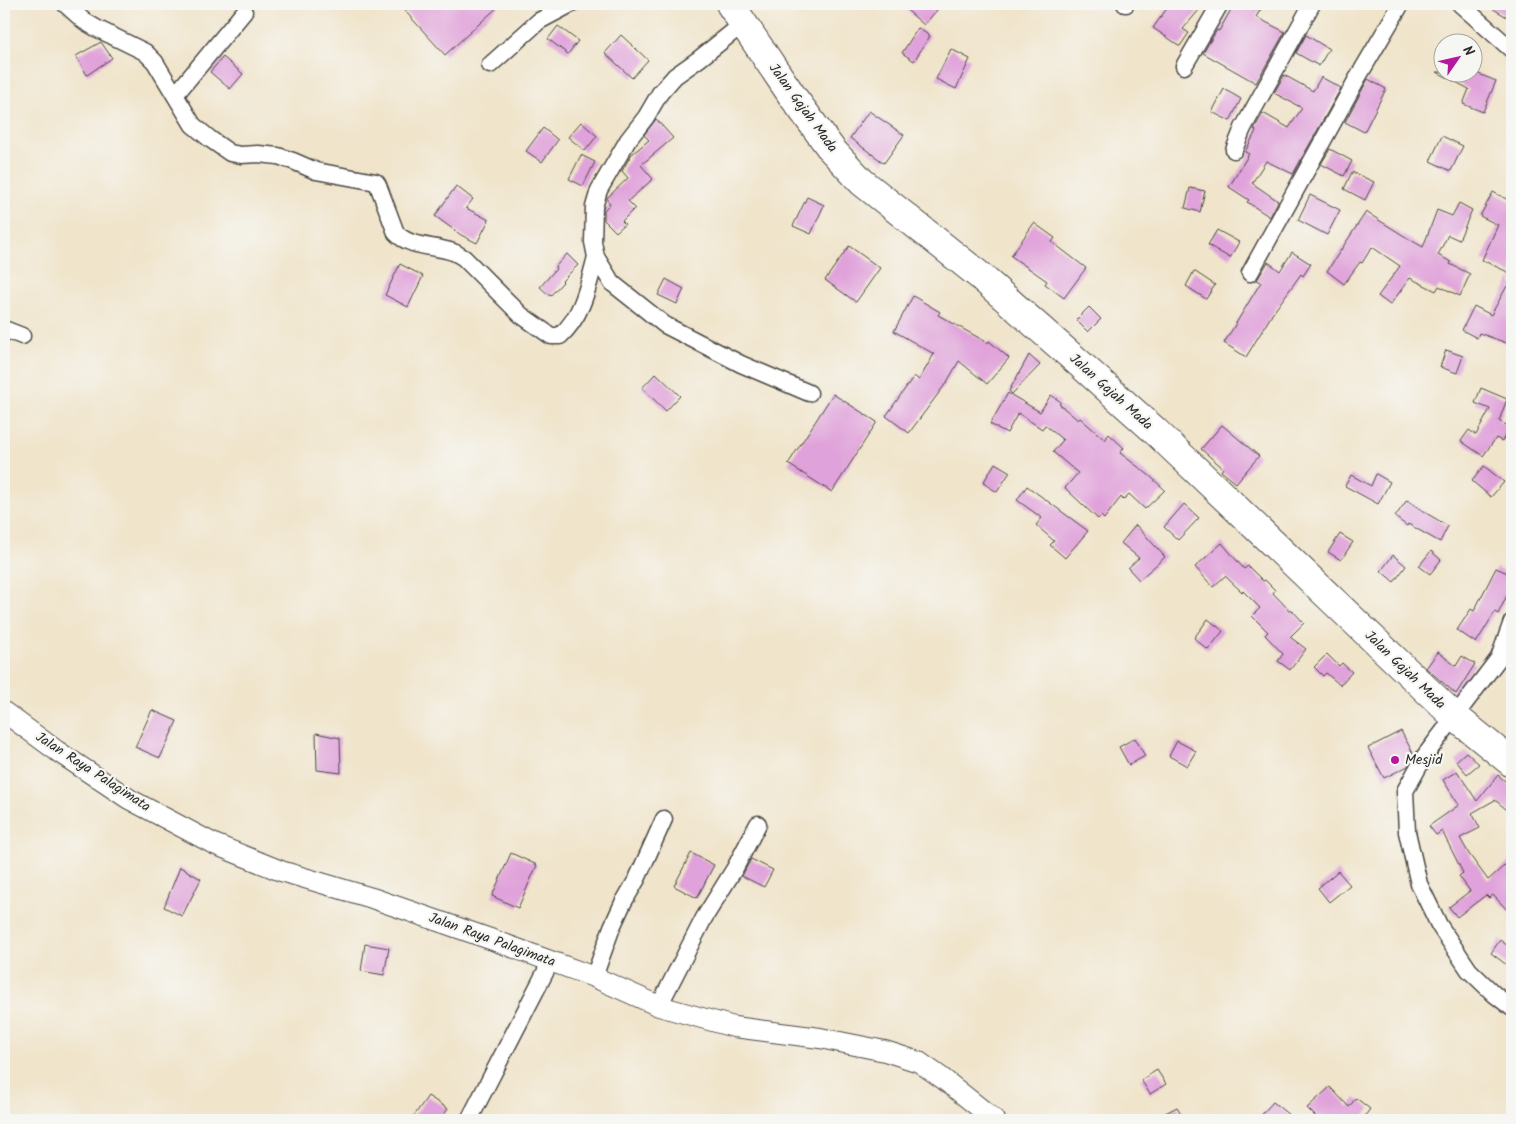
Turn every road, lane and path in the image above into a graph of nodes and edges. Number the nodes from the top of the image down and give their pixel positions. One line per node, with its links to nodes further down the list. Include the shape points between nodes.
1 (65, 4): 12 (street, via 84,21 145,52)
2 (571, 4): 10 (street, via 539,20)
3 (1220, 4): 11 (street)
4 (1312, 4): 13 (street)
5 (1400, 4): 15 (street)
6 (1460, 4): 9 (street)
7 (244, 12): 12 (street)
8 (737, 13): 14 (street, via 667,83 599,190 594,207); 21 (highway, Jalan Gajah Mada, via 793,98 832,150 862,182 979,275 1153,429)
9 (1512, 50)
10 (490, 65)
11 (1184, 66)
12 (176, 94): 14 (street, via 193,125 230,153 278,156 316,171 376,182 400,238 464,258 521,314 550,336 560,336 570,327 582,305)
13 (1234, 150)
14 (596, 257): 18 (street, via 612,283 665,325 741,364)
15 (1250, 273)
16 (4, 329): 17 (street)
17 (22, 336)
18 (809, 393)
19 (1512, 622): 21 (street, via 1499,658)
20 (4, 712): 25 (street, Jalan Raya Palagimata, via 129,799 214,844 282,871 372,898)
21 (1454, 716): 22 (highway, Jalan Gajah Mada); 28 (street, via 1424,757 1405,791 1407,832 1419,884 1439,924 1469,970)
22 (1512, 763)
23 (664, 819): 26 (street, via 612,927)
24 (758, 824): 27 (street, via 704,918)
25 (551, 961): 26 (street, Jalan Raya Palagimata); 29 (street)
26 (594, 977): 27 (street, Jalan Raya Palagimata)
27 (659, 1006): 30 (street, Jalan Raya Palagimata, via 734,1027 820,1038 884,1051 918,1062)
28 (1512, 1008)
29 (469, 1120)
30 (995, 1120)

